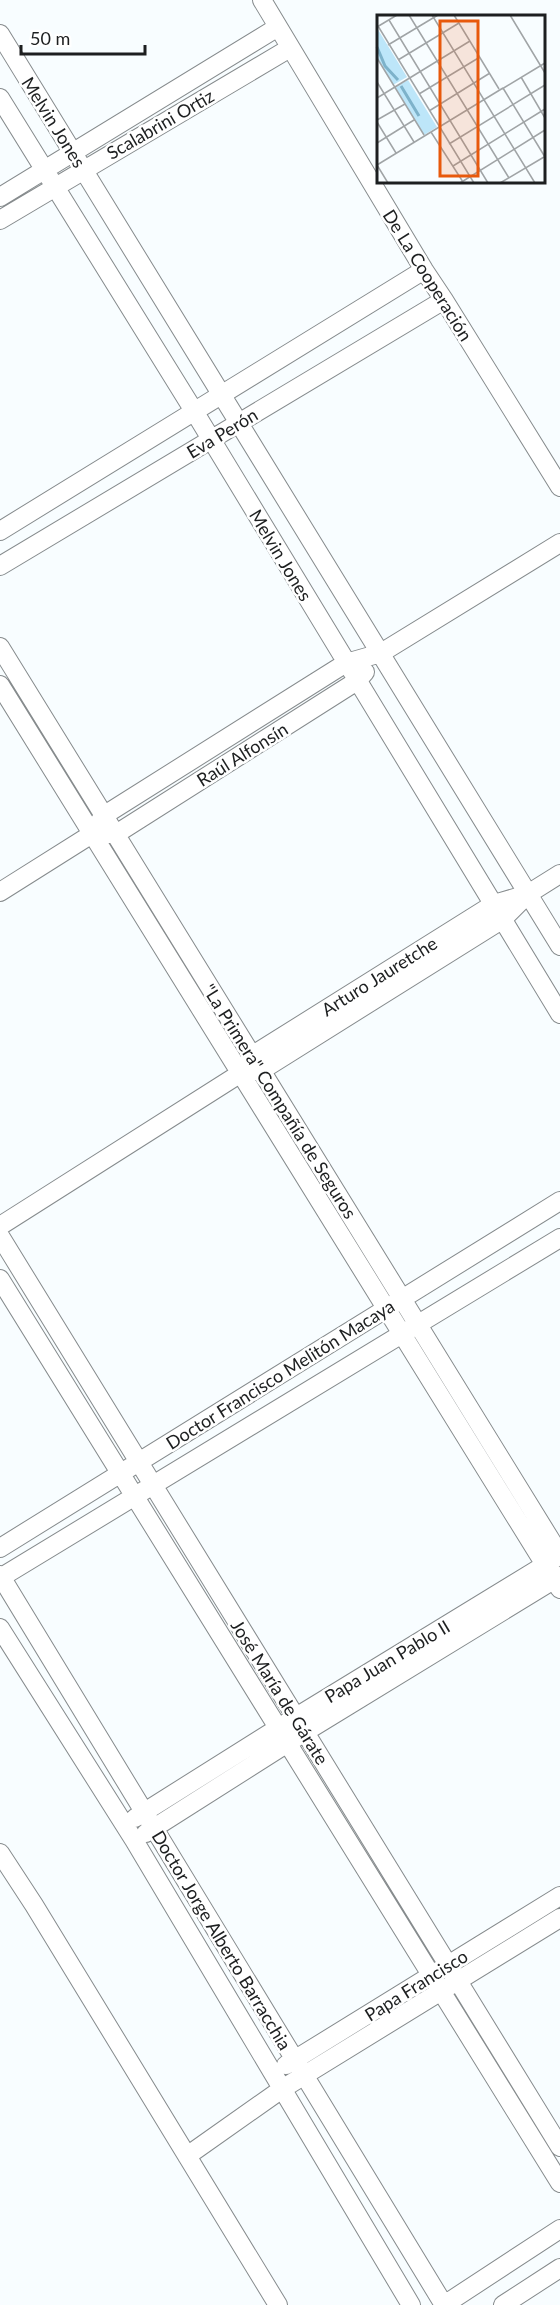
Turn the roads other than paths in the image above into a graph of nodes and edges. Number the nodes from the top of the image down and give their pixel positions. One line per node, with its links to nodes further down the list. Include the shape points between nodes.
1 (261, 0): 2 (street, De La Cooperación)
2 (278, 27): 4 (street, De La Cooperación); 6 (street, Scalabrini Ortiz)
3 (0, 34): 6 (street, Melvin Jones)
4 (290, 48): 7 (street, Scalabrini Ortiz); 12 (street, De La Cooperación)
5 (0, 98): 8 (street, Melvin Jones)
6 (73, 153): 7 (street, Melvin Jones); 8 (street, Scalabrini Ortiz)
7 (83, 169): 9 (street, Scalabrini Ortiz); 14 (street, Melvin Jones)
8 (45, 170): 9 (street, Melvin Jones); 10 (street, Scalabrini Ortiz)
9 (55, 187): 11 (street, Scalabrini Ortiz); 15 (street, Melvin Jones)
10 (0, 197)
11 (0, 220)
12 (424, 270): 13 (street, De La Cooperación); 14 (street, Eva Perón)
13 (444, 300): 16 (street, Eva Perón); 18 (street, De La Cooperación)
14 (221, 394): 15 (street, Eva Perón); 16 (street, Melvin Jones)
15 (194, 411): 17 (street, Melvin Jones); 19 (street, Eva Perón)
16 (239, 423): 17 (street, Eva Perón); 23 (street, Melvin Jones)
17 (212, 440): 21 (street, Eva Perón); 24 (street, Melvin Jones)
18 (560, 487)
19 (0, 531)
20 (560, 543): 23 (street, Raúl Alfonsín)
21 (0, 566)
22 (0, 647): 27 (street, "La Primera" Compañía de Seguros)
23 (381, 653): 24 (street, Raúl Alfonsín); 25 (street, Raúl Alfonsín); 32 (street, Melvin Jones)
24 (346, 663): 25 (street, Melvin Jones); 27 (street, Raúl Alfonsín)
25 (357, 681): 29 (street, Raúl Alfonsín); 33 (street, Melvin Jones)
26 (0, 685): 28 (street, "La Primera" Compañía de Seguros)
27 (103, 816): 28 (street, Raúl Alfonsín); 29 (street, "La Primera" Compañía de Seguros)
28 (92, 834): 29 (street); 31 (street, Raúl Alfonsín); 37 (street, "La Primera" Compañía de Seguros)
29 (116, 834): 36 (street, "La Primera" Compañía de Seguros)
30 (560, 874): 32 (street, Arturo Jauretche)
31 (0, 892)
32 (528, 894): 33 (street, Arturo Jauretche); 34 (street, Melvin Jones)
33 (498, 912): 35 (street, Melvin Jones); 36 (street, Arturo Jauretche)
34 (560, 946)
35 (560, 1014)
36 (257, 1062): 37 (street, Arturo Jauretche); 43 (street, "La Primera" Compañía de Seguros)
37 (241, 1074): 39 (street, Arturo Jauretche); 43 (street, "La Primera" Compañía de Seguros)
38 (560, 1201): 43 (street, Doctor Francisco Melitón Macaya)
39 (0, 1226)
40 (0, 1236): 45 (street, José María de Gárate)
41 (560, 1238): 44 (street, Doctor Francisco Melitón Macaya)
42 (0, 1279): 46 (street, José María de Gárate)
43 (394, 1304): 44 (street, "La Primera" Compañía de Seguros); 45 (street, Doctor Francisco Melitón Macaya)
44 (410, 1329): 47 (street, Doctor Francisco Melitón Macaya); 50 (street, "La Primera" Compañía de Seguros)
45 (138, 1462): 46 (street, Doctor Francisco Melitón Macaya); 47 (street, José María de Gárate)
46 (120, 1473): 48 (street, José María de Gárate); 49 (street, Doctor Francisco Melitón Macaya)
47 (152, 1485): 48 (street, Doctor Francisco Melitón Macaya); 53 (street, José María de Gárate)
48 (135, 1496): 51 (street, Doctor Francisco Melitón Macaya); 54 (street, José María de Gárate)
49 (0, 1548)
50 (556, 1570): 53 (street, Papa Juan Pablo II)
51 (0, 1577): 55 (street, Doctor Jorge Alberto Barracchia)
52 (0, 1628): 56 (street, Doctor Jorge Alberto Barracchia)
53 (300, 1725): 54 (street, Papa Juan Pablo II); 60 (street, José María de Gárate)
54 (283, 1735): 55 (street, Papa Juan Pablo II); 61 (street, José María de Gárate)
55 (150, 1820): 56 (street, Papa Juan Pablo II); 64 (street, Doctor Jorge Alberto Barracchia)
56 (129, 1833): 65 (street, Doctor Jorge Alberto Barracchia)
57 (0, 1853): 69 (street)
58 (560, 1896): 60 (street, Papa Francisco)
59 (560, 1918): 62 (street, Papa Francisco)
60 (448, 1965): 61 (street, Papa Francisco); 62 (street, José María de Gárate)
61 (432, 1975): 63 (street, José María de Gárate); 64 (street, Papa Francisco)
62 (458, 1981): 63 (street, Papa Francisco); 68 (street, José María de Gárate)
63 (442, 1991): 66 (street, Papa Francisco); 70 (street, José María de Gárate)
64 (294, 2060): 65 (street, Papa Francisco); 66 (street, Doctor Jorge Alberto Barracchia)
65 (272, 2073): 67 (street, Doctor Jorge Alberto Barracchia)
66 (304, 2076): 67 (street, Papa Francisco); 75 (street, Doctor Jorge Alberto Barracchia)
67 (282, 2089): 69 (street, Papa Francisco); 74 (street, Doctor Jorge Alberto Barracchia)
68 (560, 2147)
69 (187, 2156): 73 (street)
70 (560, 2183)
71 (560, 2229): 75 (street)
72 (560, 2268): 76 (street)
73 (278, 2305)
74 (411, 2305)
75 (444, 2305)
76 (503, 2305)

